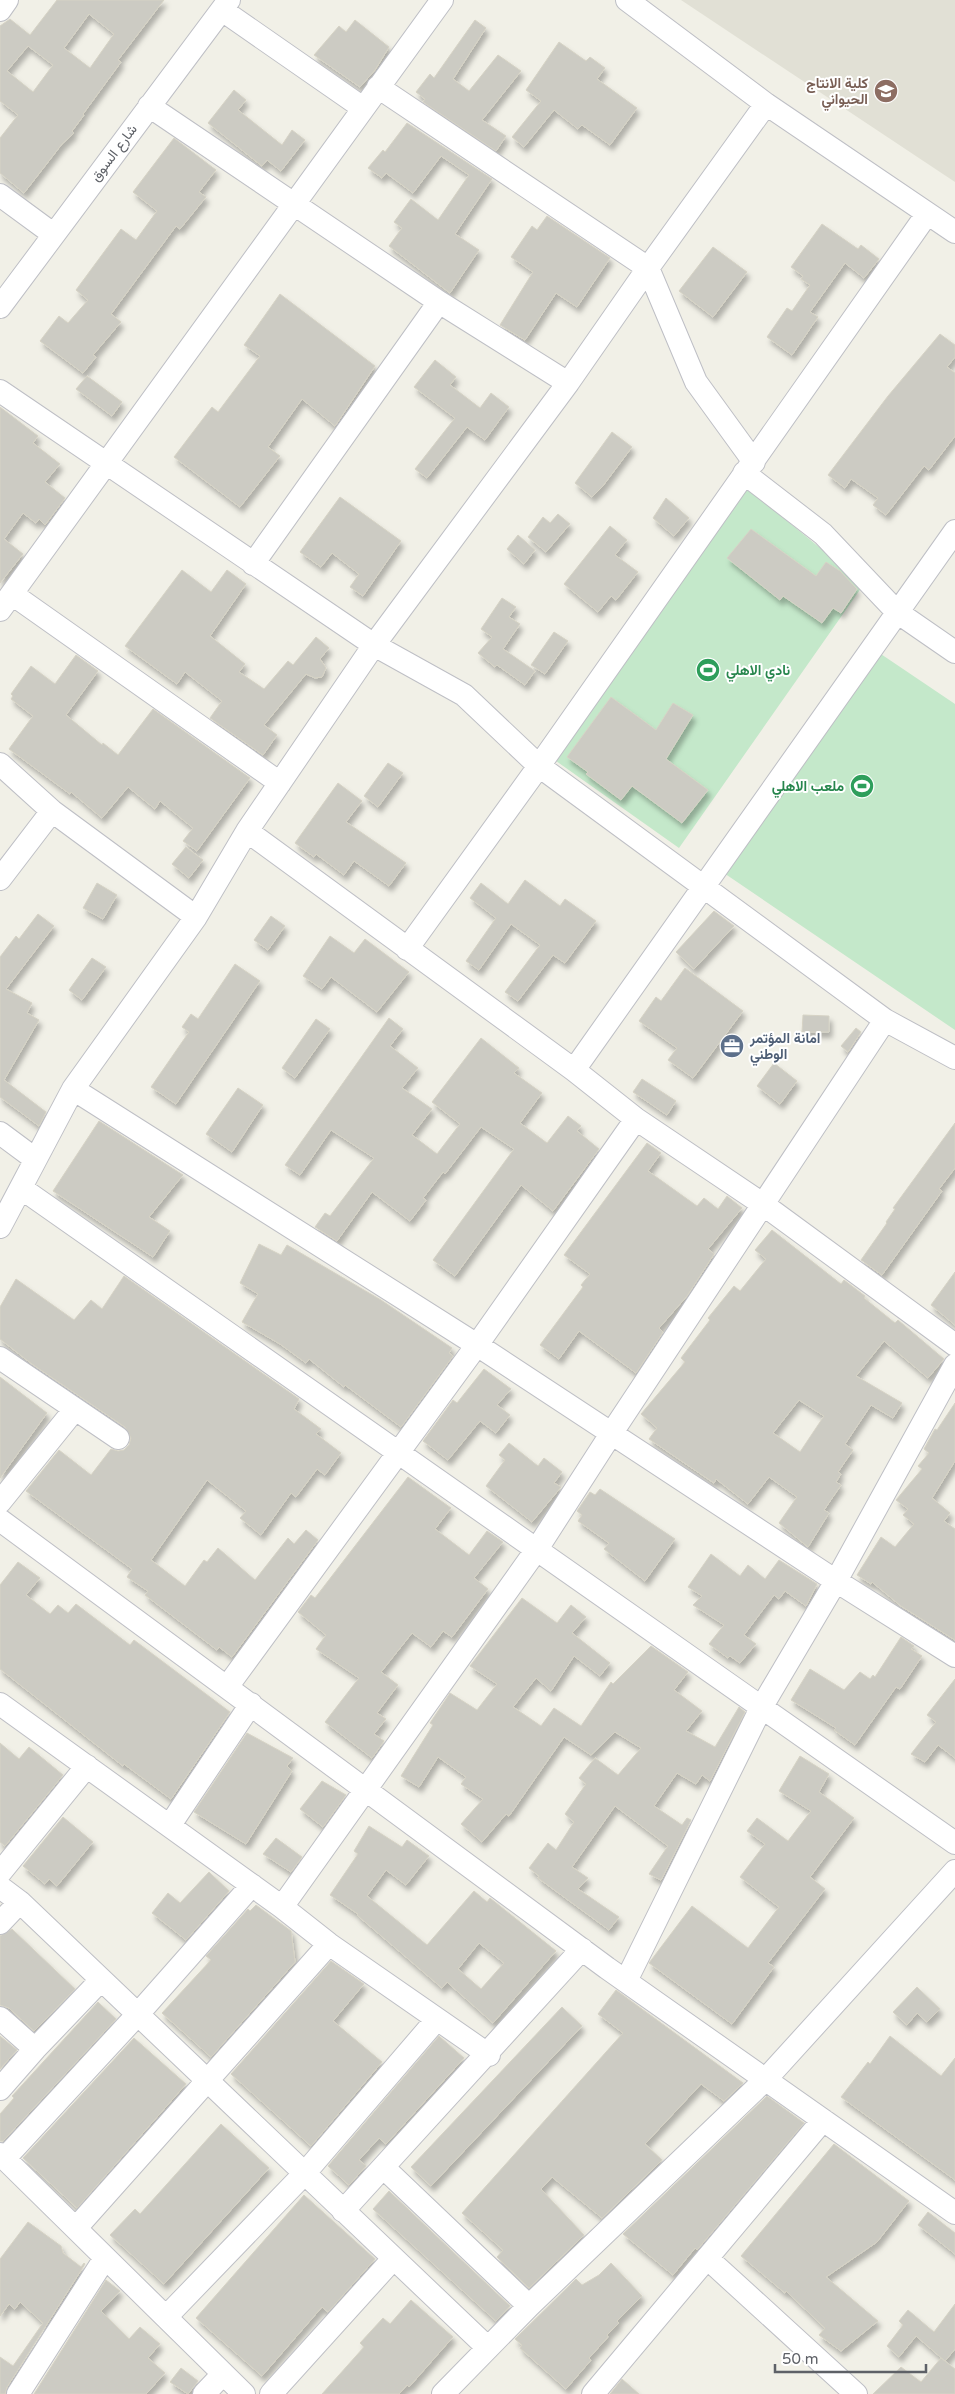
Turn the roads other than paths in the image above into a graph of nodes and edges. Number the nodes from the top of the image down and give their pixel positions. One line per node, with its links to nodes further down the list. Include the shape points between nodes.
1 (8, 0): 5 (street)
2 (442, 0): 6 (street)
3 (627, 0): 7 (street)
4 (226, 5): 8 (street, شارع السوق); 9 (street)
5 (0, 10)
6 (378, 87): 9 (street); 15 (street)
7 (766, 104): 12 (street); 15 (street)
8 (149, 106): 11 (street); 14 (street, شارع السوق)
9 (363, 108): 11 (street)
10 (0, 196): 14 (street)
11 (294, 204): 16 (street); 20 (street)
12 (928, 214): 13 (street); 21 (street)
13 (955, 232)
14 (53, 234): 17 (street, شارع السوق)
15 (648, 268): 18 (street); 21 (street, via 696,382)
16 (439, 302): 18 (street); 23 (street)
17 (0, 307)
18 (568, 383): 26 (street)
19 (0, 391): 20 (street)
20 (106, 464): 23 (street); 24 (street)
21 (749, 468): 25 (street, via 823,534); 29 (street)
22 (955, 530): 25 (street)
23 (253, 564): 26 (street)
24 (6, 602): 30 (street)
25 (897, 612): 27 (street); 34 (street)
26 (374, 646): 29 (street, via 464,695); 30 (street)
27 (955, 652)
28 (0, 764): 31 (street)
29 (539, 766): 34 (street); 36 (street)
30 (280, 783): 32 (street)
31 (52, 811): 33 (street); 35 (street)
32 (247, 831): 35 (street); 36 (street)
33 (0, 879)
34 (703, 887): 37 (street); 39 (street)
35 (196, 917): 40 (street)
36 (407, 949): 39 (street)
37 (885, 1020): 38 (street); 45 (street)
38 (955, 1058)
39 (574, 1070): 41 (street)
40 (73, 1089): 43 (street); 47 (street)
41 (636, 1120): 45 (street); 47 (street)
42 (0, 1133): 43 (street)
43 (35, 1159): 44 (street)
44 (21, 1188): 46 (street); 54 (street)
45 (764, 1205): 48 (street); 52 (street)
46 (0, 1227)
47 (477, 1345): 52 (street); 54 (street)
48 (955, 1345)
49 (0, 1358): 51 (street)
50 (955, 1365): 58 (street)
51 (75, 1409): 53 (street); 55 (street)
52 (611, 1434): 57 (street); 58 (street)
53 (118, 1438)
54 (397, 1451): 57 (street); 60 (street)
55 (0, 1502)
56 (0, 1520): 60 (street)
57 (537, 1550): 63 (street); 65 (street)
58 (836, 1581): 59 (street); 63 (street)
59 (955, 1656)
60 (227, 1687): 62 (street)
61 (0, 1704): 64 (street)
62 (251, 1704): 65 (street); 66 (street)
63 (762, 1708): 67 (street); 78 (street)
64 (87, 1766): 66 (street); 69 (street)
65 (365, 1789): 73 (street); 76 (street)
66 (170, 1825): 70 (street)
67 (955, 1843)
68 (955, 1871): 84 (street)
69 (0, 1874)
70 (252, 1884): 73 (street); 79 (street)
71 (0, 1887): 72 (street)
72 (20, 1902): 74 (street); 77 (street)
73 (282, 1906): 75 (street)
74 (0, 1923)
75 (329, 1944): 81 (street); 85 (street)
76 (582, 1950): 78 (street); 83 (street)
77 (101, 1980): 79 (street); 82 (street)
78 (626, 1981): 84 (street)
79 (138, 2014): 85 (street); 88 (street)
80 (0, 2018): 82 (street)
81 (437, 2019): 83 (street); 90 (street)
82 (35, 2049): 86 (street)
83 (489, 2054): 89 (street)
84 (766, 2079): 87 (street); 97 (street)
85 (206, 2081): 90 (street); 93 (street)
86 (0, 2089)
87 (823, 2120): 92 (street); 95 (street)
88 (3, 2156): 93 (street)
89 (384, 2168): 91 (street); 97 (street)
90 (304, 2174): 91 (street); 98 (street)
91 (344, 2212): 96 (street)
92 (955, 2213)
93 (76, 2228): 94 (street)
94 (105, 2258): 98 (street); 101 (street)
95 (707, 2258): 106 (street); 107 (street)
96 (393, 2259): 99 (street); 104 (street)
97 (529, 2306): 99 (street)
98 (166, 2317): 100 (street)
99 (488, 2348): 105 (street)
100 (223, 2374): 102 (street); 103 (street)
101 (18, 2394)
102 (204, 2394)
103 (244, 2394)
104 (271, 2394)
105 (443, 2394)
106 (593, 2394)
107 (856, 2394)

